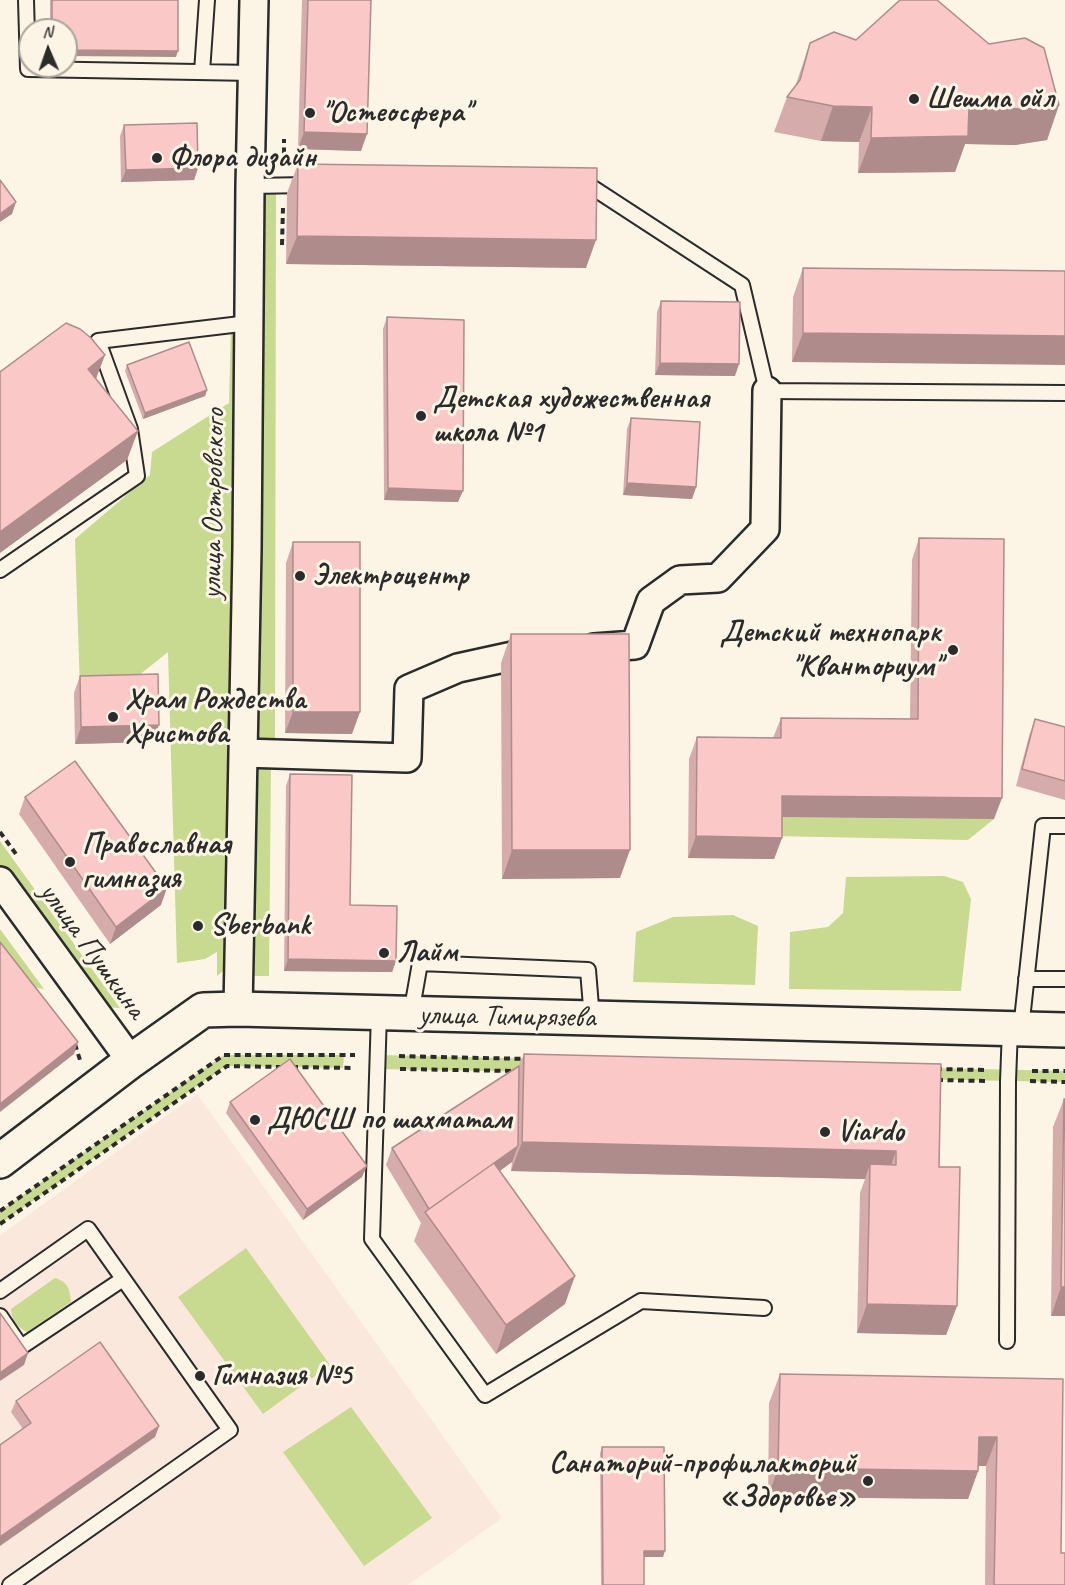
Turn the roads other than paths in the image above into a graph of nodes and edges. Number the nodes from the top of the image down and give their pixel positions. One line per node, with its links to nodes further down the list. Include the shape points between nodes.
1 (26, 0): 4 (lane, via 28,69)
2 (207, 0): 4 (lane)
3 (254, 0): 5 (street, улица Островского)
4 (202, 72): 5 (lane)
5 (253, 74): 8 (street, улица Островского)
6 (573, 182): 10 (lane, via 584,182 742,285)
7 (318, 185): 8 (lane)
8 (250, 186): 9 (street, улица Островского)
9 (249, 323): 12 (lane, via 98,341 130,429 137,476); 13 (street, улица Островского)
10 (767, 391): 11 (lane); 13 (street, via 765,529 718,578 680,580 651,602 635,645 522,654 458,669 409,689 407,758)
11 (1065, 393)
12 (0, 570)
13 (243, 753): 18 (street, улица Островского)
14 (1065, 826): 16 (lane, via 1043,826)
15 (0, 881): 24 (street, улица Пушкина)
16 (1026, 979): 17 (lane); 22 (lane)
17 (1065, 979)
18 (238, 1009): 19 (street, улица Тимирязева); 24 (street, улица Тимирязева, via 203,1010)
19 (379, 1013): 20 (street, улица Тимирязева); 28 (lane, via 372,1239 485,1395 641,1301)
20 (411, 1014): 21 (street, улица Тимирязева); 21 (lane, via 420,963 588,970)
21 (592, 1019): 22 (street, улица Тимирязева)
22 (1015, 1029): 23 (street, улица Тимирязева); 30 (lane, via 1008,1076)
23 (1065, 1030)
24 (130, 1061): 25 (street, улица Тимирязева)
25 (0, 1161)
26 (123, 1279): 27 (lane, via 88,1229); 29 (lane, via 21,1347); 31 (lane, via 230,1430)
27 (0, 1291)
28 (764, 1308)
29 (0, 1317)
30 (1007, 1341)
31 (10, 1585)

